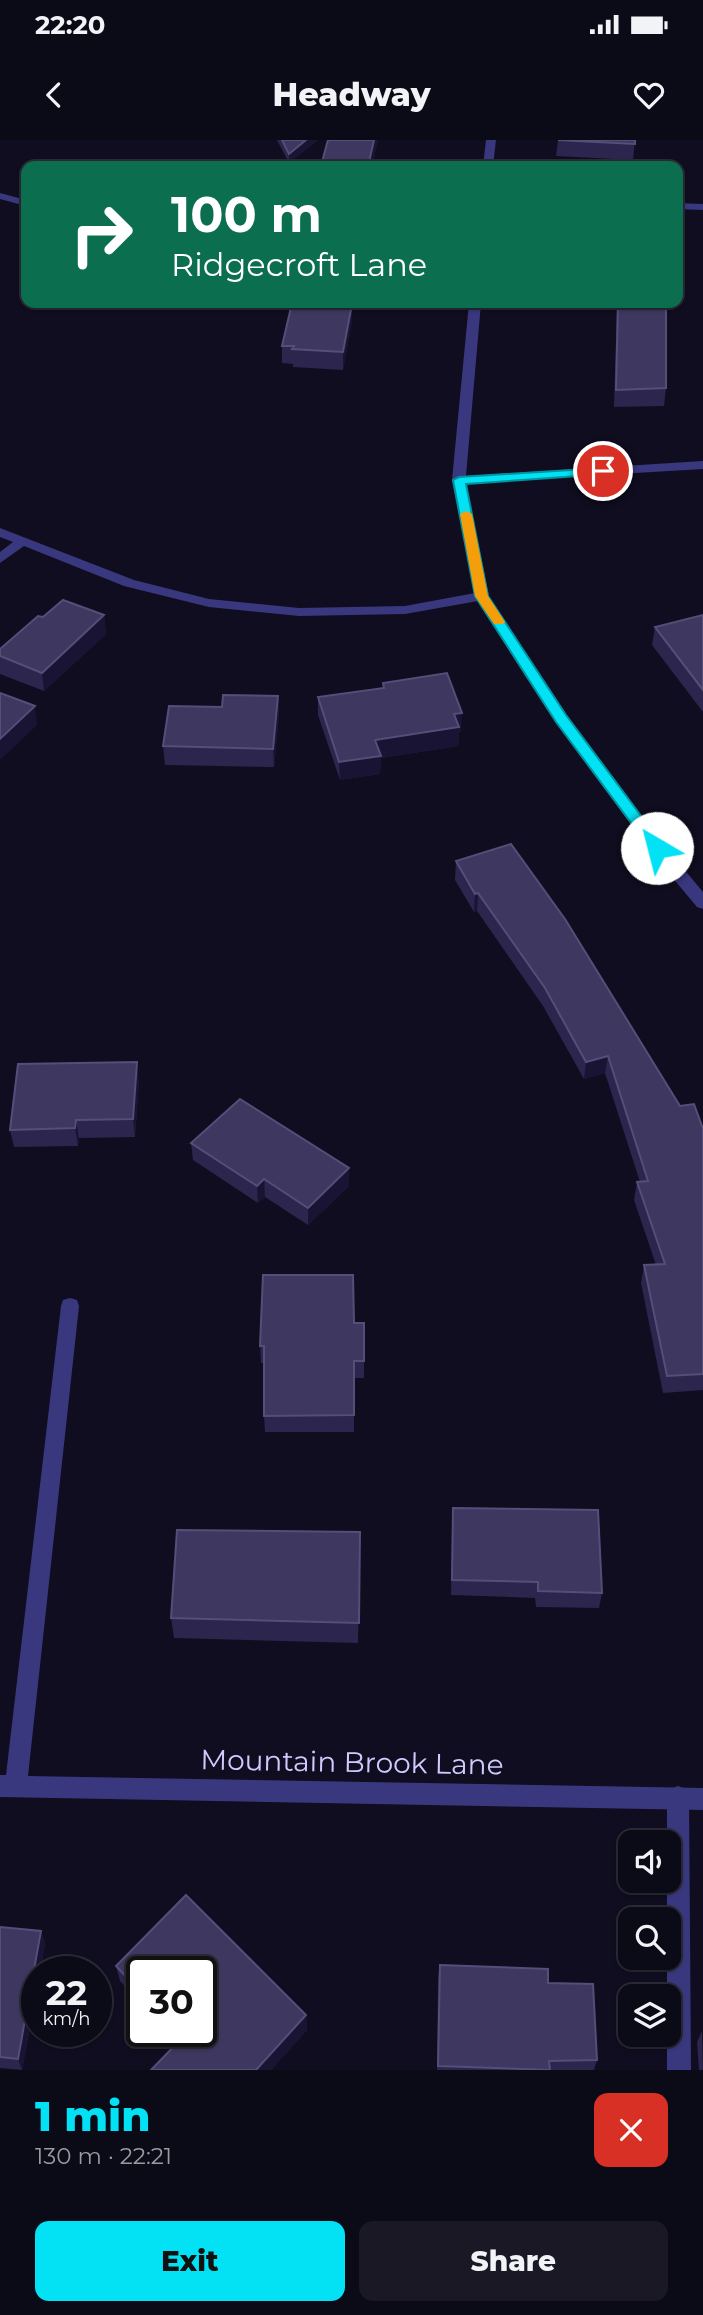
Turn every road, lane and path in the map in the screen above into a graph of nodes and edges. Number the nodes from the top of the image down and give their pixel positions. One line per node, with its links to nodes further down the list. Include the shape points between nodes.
1 (491, 140): 2 (street)
2 (489, 161)
3 (0, 196): 4 (street)
4 (21, 202)
5 (683, 206): 6 (street)
6 (703, 207)
7 (475, 308): 9 (street)
8 (703, 465): 9 (street)
9 (459, 480): 13 (street)
10 (0, 532): 11 (street)
11 (22, 541): 12 (street); 13 (street, via 129,583 209,603 299,612 391,610)
12 (0, 559)
13 (482, 596): 14 (street, via 561,719)
14 (703, 903)
15 (70, 1306): 16 (street)
16 (8, 1786): 17 (street, Mountain Brook Lane)
17 (678, 1797): 18 (street, Mountain Brook Lane); 19 (street)
18 (703, 1799)
19 (680, 2070)

